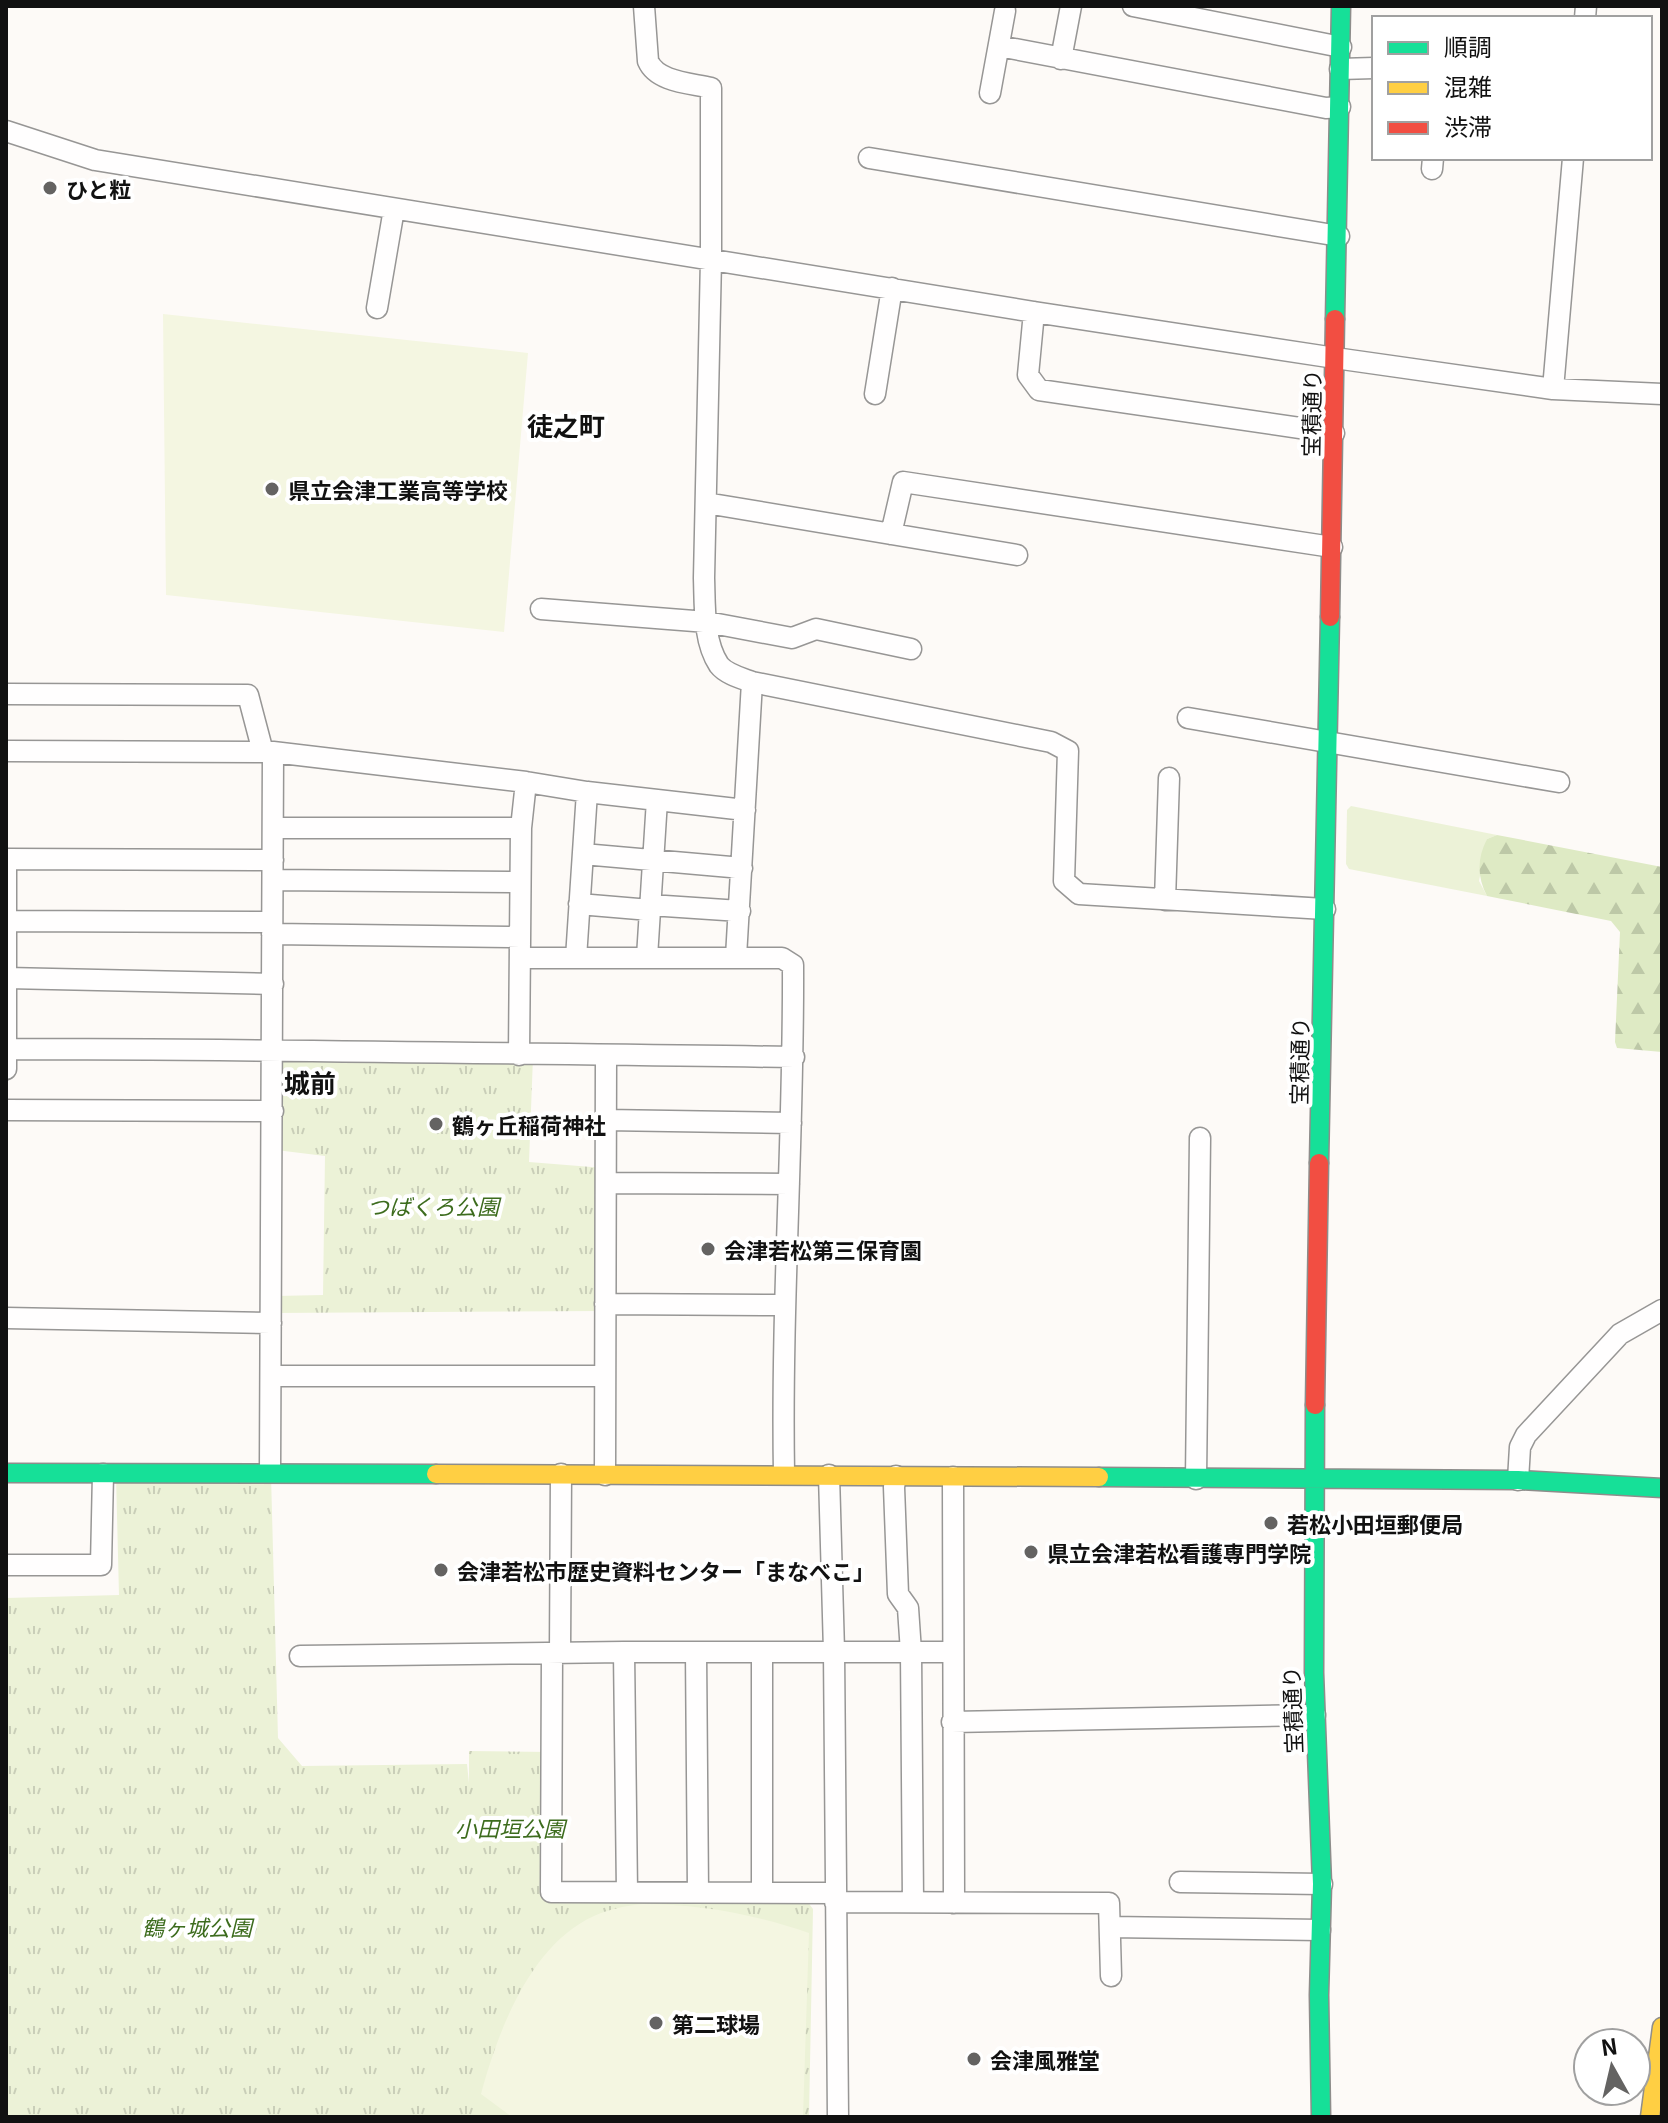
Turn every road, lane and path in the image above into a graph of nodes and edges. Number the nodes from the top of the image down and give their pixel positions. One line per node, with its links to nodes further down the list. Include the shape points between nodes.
1 (644, 6): 18 (street, via 651,68 658,75 711,88)
2 (1071, 6): 8 (street)
3 (1133, 6): 7 (street)
4 (1341, 6): 7 (street, 宝積通り)
5 (1005, 11): 6 (street)
6 (999, 46): 8 (street); 11 (street)
7 (1341, 47): 10 (street, 宝積通り)
8 (1061, 59): 12 (street)
9 (1372, 68): 10 (street)
10 (1340, 69): 12 (street, 宝積通り)
11 (990, 93)
12 (1340, 107): 17 (street, 宝積通り)
13 (6, 131): 16 (street, via 95,160)
14 (869, 158): 17 (street)
15 (1573, 160): 23 (street)
16 (394, 209): 18 (street); 20 (street)
17 (1339, 236): 22 (street, 宝積通り)
18 (711, 259): 19 (street); 27 (street)
19 (892, 288): 21 (street); 24 (street)
20 (377, 308)
21 (1034, 312): 22 (street); 26 (street, via 1028,375 1039,390)
22 (1335, 358): 23 (street); 26 (street, 宝積通り)
23 (1553, 389): 25 (street)
24 (875, 394)
25 (1662, 394)
26 (1334, 433): 29 (street, 宝積通り)
27 (706, 503): 28 (street); 32 (street)
28 (891, 534): 29 (street, via 903,482); 30 (street)
29 (1332, 547): 37 (street, 宝積通り)
30 (1017, 555)
31 (541, 609): 32 (street)
32 (707, 622): 33 (street, via 792,638 816,629); 34 (street, via 720,666)
33 (911, 649)
34 (752, 682): 45 (street); 54 (street, via 1051,742 1068,751 1064,881 1079,894)
35 (6, 694): 39 (street, via 248,695)
36 (1188, 718): 37 (street)
37 (1329, 744): 42 (street); 57 (street, 宝積通り)
38 (6, 751): 39 (street)
39 (268, 752): 41 (street); 46 (street)
40 (1169, 778): 54 (street)
41 (526, 782): 43 (street); 47 (street)
42 (1559, 782)
43 (587, 792): 44 (street); 48 (street)
44 (657, 800): 45 (street); 50 (street)
45 (745, 810): 51 (street)
46 (273, 828): 47 (street); 52 (street)
47 (521, 828): 53 (street)
48 (583, 854): 50 (street); 55 (street)
49 (6, 859): 52 (street); 59 (street)
50 (653, 860): 51 (street); 56 (street)
51 (742, 868): 58 (street)
52 (273, 870): 53 (street); 60 (street)
53 (520, 882): 61 (street)
54 (1165, 900): 57 (street)
55 (579, 904): 56 (street); 64 (street)
56 (650, 907): 58 (street); 62 (street)
57 (1325, 909): 97 (street, 宝積通り)
58 (740, 911): 63 (street)
59 (7, 921): 60 (street); 65 (street)
60 (272, 928): 61 (street); 66 (street)
61 (520, 948): 64 (street); 69 (street)
62 (647, 957): 63 (street); 64 (street)
63 (736, 957): 71 (street, via 782,958 793,965)
64 (576, 958)
65 (7, 978): 66 (street); 67 (street)
66 (273, 984): 68 (street)
67 (6, 1049): 68 (street); 72 (street)
68 (273, 1049): 69 (street); 74 (street)
69 (519, 1055): 70 (street)
70 (606, 1055): 71 (street); 75 (street)
71 (794, 1057): 76 (street)
72 (6, 1069)
73 (6, 1110): 74 (street)
74 (273, 1111): 84 (street)
75 (606, 1120): 76 (street); 78 (street)
76 (791, 1123): 79 (street)
77 (1200, 1138): 96 (street)
78 (606, 1183): 79 (street); 80 (street)
79 (789, 1184): 81 (street)
80 (605, 1304): 81 (street); 86 (street)
81 (784, 1305): 91 (street)
82 (1662, 1310): 98 (street, via 1620,1334 1526,1435)
83 (6, 1318): 84 (street)
84 (271, 1323): 85 (street)
85 (271, 1376): 86 (street); 87 (street)
86 (605, 1376): 92 (street)
87 (270, 1472): 89 (street); 90 (street)
88 (6, 1473): 89 (street)
89 (103, 1474): 100 (street, via 101,1565)
90 (561, 1474): 92 (street); 107 (street)
91 (784, 1474): 92 (street); 93 (street)
92 (605, 1475)
93 (829, 1475): 94 (street); 101 (street)
94 (896, 1476): 95 (street); 105 (street, via 898,1594 908,1608)
95 (953, 1477): 96 (street); 106 (street)
96 (1196, 1479): 97 (street)
97 (1314, 1480): 98 (street); 109 (street, 宝積通り)
98 (1518, 1480): 99 (street)
99 (1662, 1488)
100 (6, 1565)
101 (834, 1651): 104 (street); 105 (street); 116 (street)
102 (624, 1652): 103 (street); 107 (street); 113 (street)
103 (696, 1652): 104 (street); 114 (street)
104 (762, 1652): 115 (street)
105 (911, 1652): 106 (street); 117 (street)
106 (952, 1652): 110 (street)
107 (556, 1653): 108 (street); 113 (street, via 551,1892)
108 (300, 1656)
109 (1315, 1715): 110 (street); 112 (street, 宝積通り)
110 (952, 1722): 118 (street)
111 (1180, 1882): 112 (street)
112 (1322, 1884): 120 (street, 宝積通り)
113 (627, 1892): 114 (street)
114 (698, 1892): 115 (street)
115 (762, 1892): 116 (street)
116 (836, 1898): 117 (street); 123 (street)
117 (913, 1902): 118 (street)
118 (954, 1903): 119 (street, via 1109,1903)
119 (1110, 1927): 120 (street); 121 (street)
120 (1320, 1930): 124 (street, 宝積通り)
121 (1111, 1976)
122 (1662, 2027): 125 (street)
123 (838, 2117)
124 (1321, 2117)
125 (1650, 2117)

